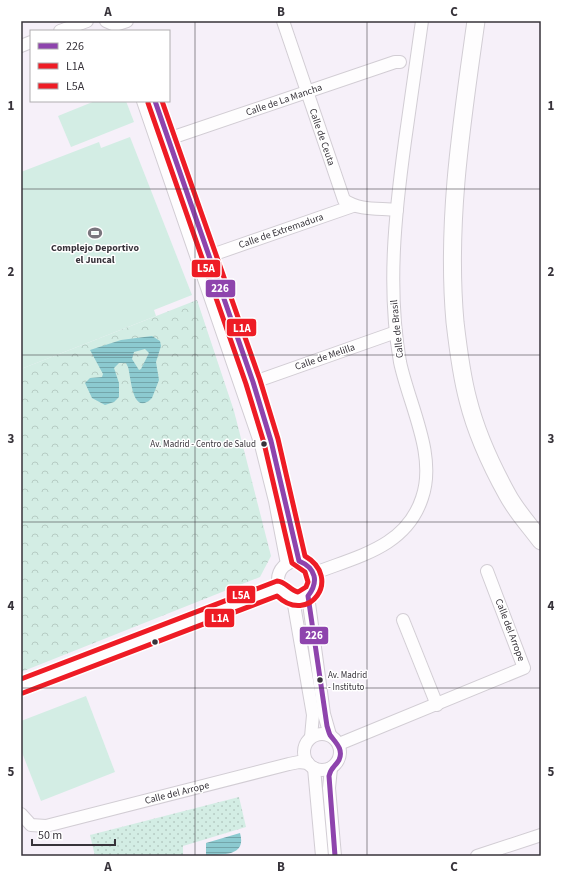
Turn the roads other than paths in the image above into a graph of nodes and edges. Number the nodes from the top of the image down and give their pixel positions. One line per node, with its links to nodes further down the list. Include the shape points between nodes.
1 (87, 21): 7 (street)
2 (129, 21): 6 (street)
3 (283, 21): 9 (street, Calle de Ceuta)
4 (422, 21): 14 (street, Calle de Brasil)
5 (476, 21): 19 (highway, via 461,126 453,220 453,295 459,362 481,438 508,495)
6 (113, 26)
7 (63, 30)
8 (400, 62): 9 (street, Calle de La Mancha)
9 (306, 93): 12 (street, Calle de La Mancha); 13 (street, Calle de Ceuta, via 344,200)
10 (143, 102): 18 (street)
11 (156, 102): 12 (street)
12 (168, 139): 15 (street)
13 (354, 206): 14 (street); 15 (street, Calle de Extremadura)
14 (397, 210): 16 (street, Calle de Brasil, via 393,256)
15 (209, 256): 17 (street)
16 (396, 332): 17 (street, Calle de Melilla); 23 (street, Calle de Brasil, via 400,362 427,464 422,498 410,523 390,541 377,549)
17 (254, 382): 18 (street, Calle de Melilla); 20 (street, via 273,448)
18 (242, 386): 21 (street, via 263,452)
19 (541, 541)
20 (299, 561): 21 (street); 23 (street)
21 (287, 564): 24 (street, via 280,570)
22 (486, 571): 29 (street, Calle del Arrope, via 524,668)
23 (315, 573): 25 (street, via 316,583)
24 (279, 588): 26 (street, via 284,595); 28 (street)
25 (308, 596): 26 (street); 30 (street, via 324,714)
26 (293, 600): 31 (street, via 313,715)
27 (403, 620): 29 (street)
28 (21, 686)
29 (437, 705): 32 (street, Calle del Arrope)
30 (330, 735): 31 (street, via 324,733); 32 (street)
31 (311, 737): 33 (street, via 304,746 305,758)
32 (339, 744): 34 (street, via 339,760)
33 (311, 766): 34 (street, via 319,770); 35 (street, Calle del Arrope, via 299,762 289,764 46,826 31,826); 37 (street)
34 (331, 768): 38 (street, via 329,788)
35 (21, 814)
36 (541, 835): 39 (street)
37 (322, 856)
38 (335, 856)
39 (477, 856)

